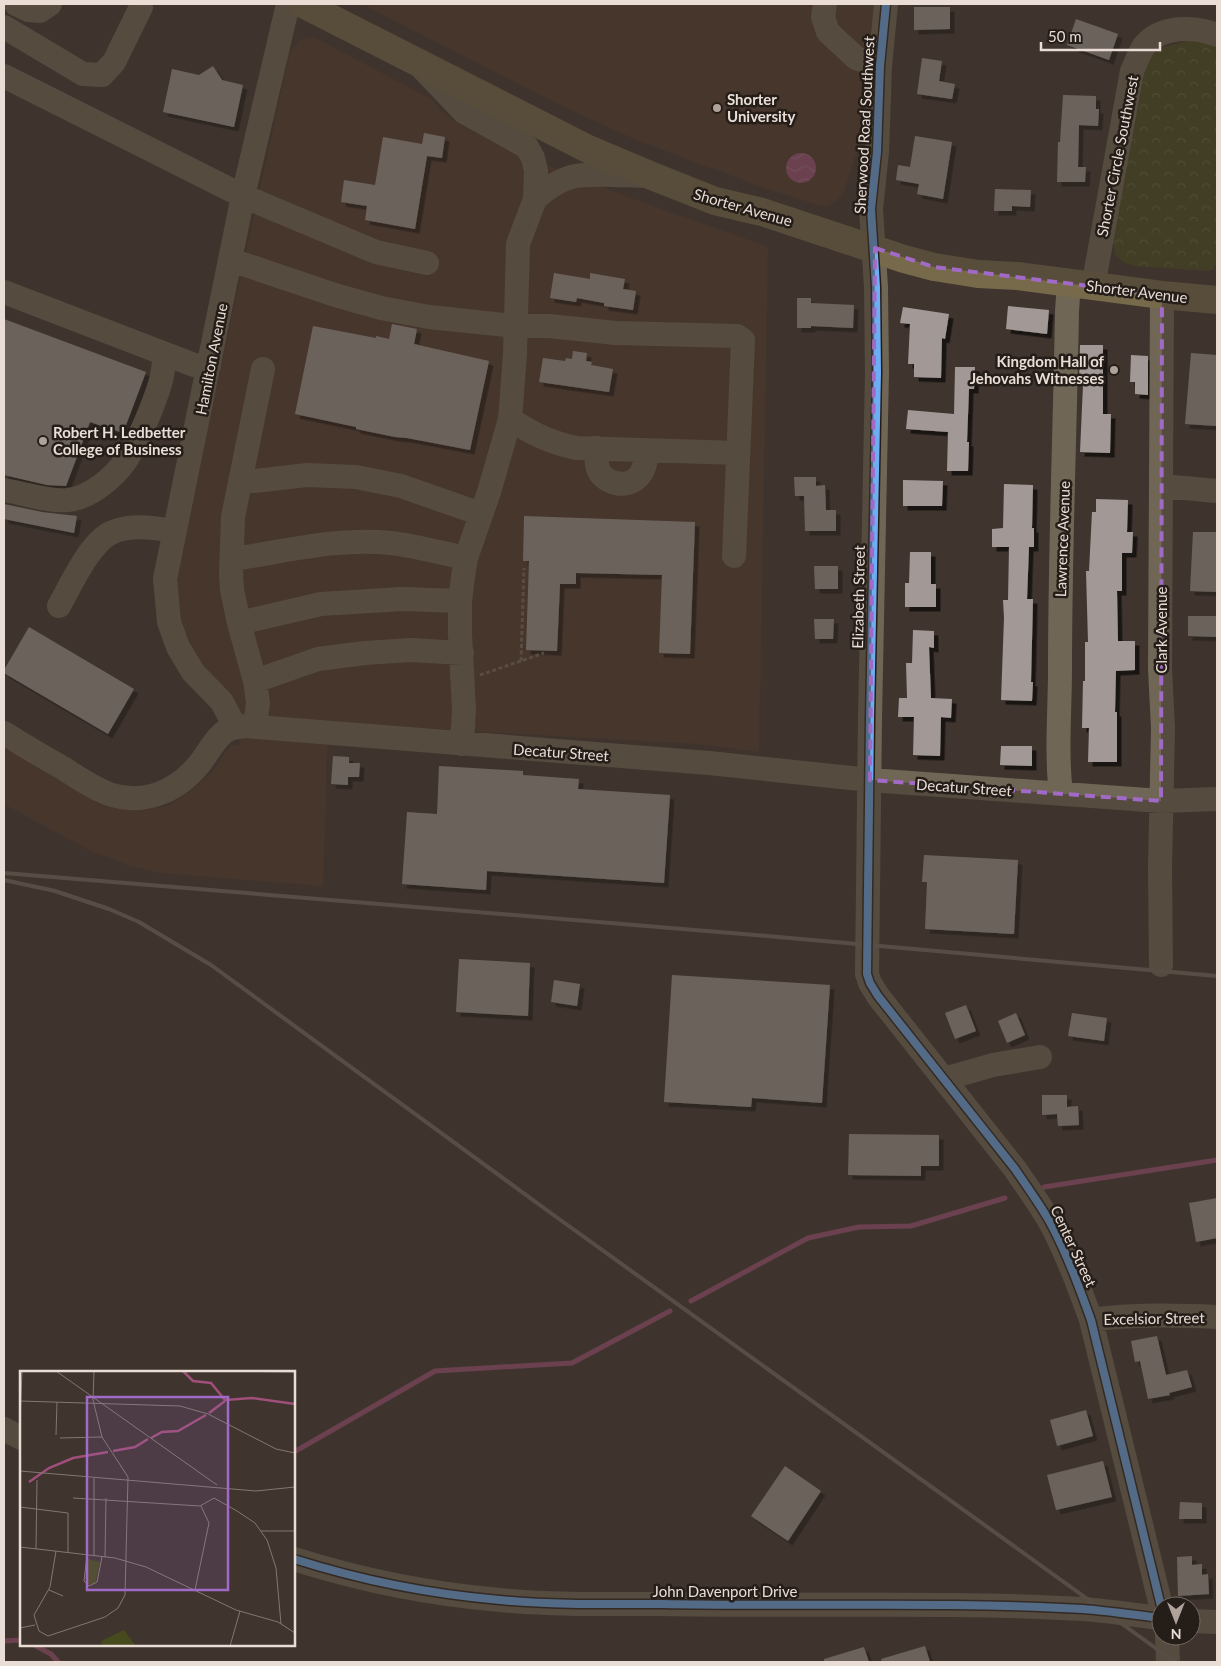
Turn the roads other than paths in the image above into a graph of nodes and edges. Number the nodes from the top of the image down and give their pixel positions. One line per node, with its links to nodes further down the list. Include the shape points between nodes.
1 (16, 4): 2 (street, via 40,11)
2 (50, 4)
3 (141, 4): 8 (street, via 114,62 102,75 83,74)
4 (288, 4): 14 (street, Hamilton Avenue)
5 (303, 4): 10 (main road, Shorter Avenue)
6 (825, 4): 11 (street, via 823,17 828,32 856,58)
7 (886, 4): 11 (street, Sherwood Road Southwest)
8 (4, 27)
9 (1217, 35): 19 (street, Shorter Circle Southwest, via 1176,29 1156,36 1145,46 1132,71)
10 (412, 58): 13 (main road, Shorter Avenue, via 588,148); 15 (street, via 464,112 527,147 536,171)
11 (880, 66): 16 (street, Sherwood Road Southwest, via 871,209)
12 (4, 76): 14 (street)
13 (652, 176): 15 (street, via 572,176 547,188); 16 (main road, Shorter Avenue, via 715,201 762,212)
14 (243, 196): 17 (street, Hamilton Avenue); 18 (street, via 376,252)
15 (535, 199): 23 (street, via 518,244)
16 (875, 248): 19 (main road, Shorter Avenue, via 904,259 978,274); 48 (street, Elizabeth Street, via 877,372)
17 (230, 260): 23 (street, via 381,308); 25 (street, Hamilton Avenue)
18 (427, 263)
19 (1081, 285): 21 (main road, Shorter Avenue); 49 (street, Lawrence Avenue, via 1067,311 1060,603)
20 (4, 292): 24 (street)
21 (1162, 295): 22 (main road, Shorter Avenue); 32 (street, Clark Avenue)
22 (1217, 300)
23 (515, 326): 27 (street); 30 (street, via 737,336 742,340)
24 (165, 354): 25 (street, via 194,365); 33 (street, via 160,383 139,436 125,461 107,480 81,498 66,500)
25 (209, 366): 36 (street, Hamilton Avenue)
26 (263, 369): 31 (street)
27 (510, 419): 28 (street, via 554,443); 35 (street)
28 (596, 448): 29 (street); 29 (street, via 600,473 616,484 629,483 638,477 645,466)
29 (647, 451): 30 (street)
30 (738, 453): 37 (street)
31 (240, 481): 35 (street, via 307,475 356,477 401,486); 39 (street, via 233,517)
32 (1162, 486): 34 (street); 51 (street, Clark Avenue)
33 (4, 490)
34 (1217, 491)
35 (481, 514): 38 (street)
36 (174, 531): 41 (street, via 136,528 114,531 105,536 94,547); 45 (street, Hamilton Avenue, via 165,579 169,622 178,647 193,672)
37 (734, 556)
38 (466, 558): 39 (street, via 391,543 360,543 318,544); 40 (street)
39 (232, 559): 42 (street, via 232,590)
40 (460, 602): 42 (street, via 402,599 321,604); 43 (street)
41 (59, 606)
42 (239, 623): 44 (street)
43 (462, 652): 44 (street, via 411,650 318,659); 47 (street)
44 (255, 681): 45 (street, via 258,703)
45 (245, 727): 46 (street, via 226,731 197,767 172,789 143,798 110,794); 47 (street, Decatur Street)
46 (4, 733)
47 (462, 744): 48 (street, Decatur Street, via 709,763)
48 (870, 780): 49 (street, Decatur Street); 52 (street, Elizabeth Street)
49 (1061, 794): 51 (street, Decatur Street)
50 (1217, 799): 51 (street, Decatur Street)
51 (1161, 801): 53 (street, Clark Avenue)
52 (868, 946): 55 (street, Center Street, via 866,966 870,983)
53 (1161, 965)
54 (1040, 1057): 55 (street, via 993,1065)
55 (944, 1079): 57 (street, Center Street, via 1015,1169 1051,1224)
56 (1217, 1317): 57 (street, Excelsior Street, via 1114,1316)
57 (1091, 1320): 61 (street, Center Street)
58 (4, 1429): 59 (street)
59 (20, 1437)
60 (295, 1559): 62 (street, John Davenport Drive, via 387,1583 500,1600 740,1606 903,1604 1084,1609)
61 (1159, 1596)
62 (1151, 1617)
63 (1201, 1621): 64 (street)
64 (1217, 1622)
65 (1167, 1646): 66 (street)
66 (1168, 1662)

